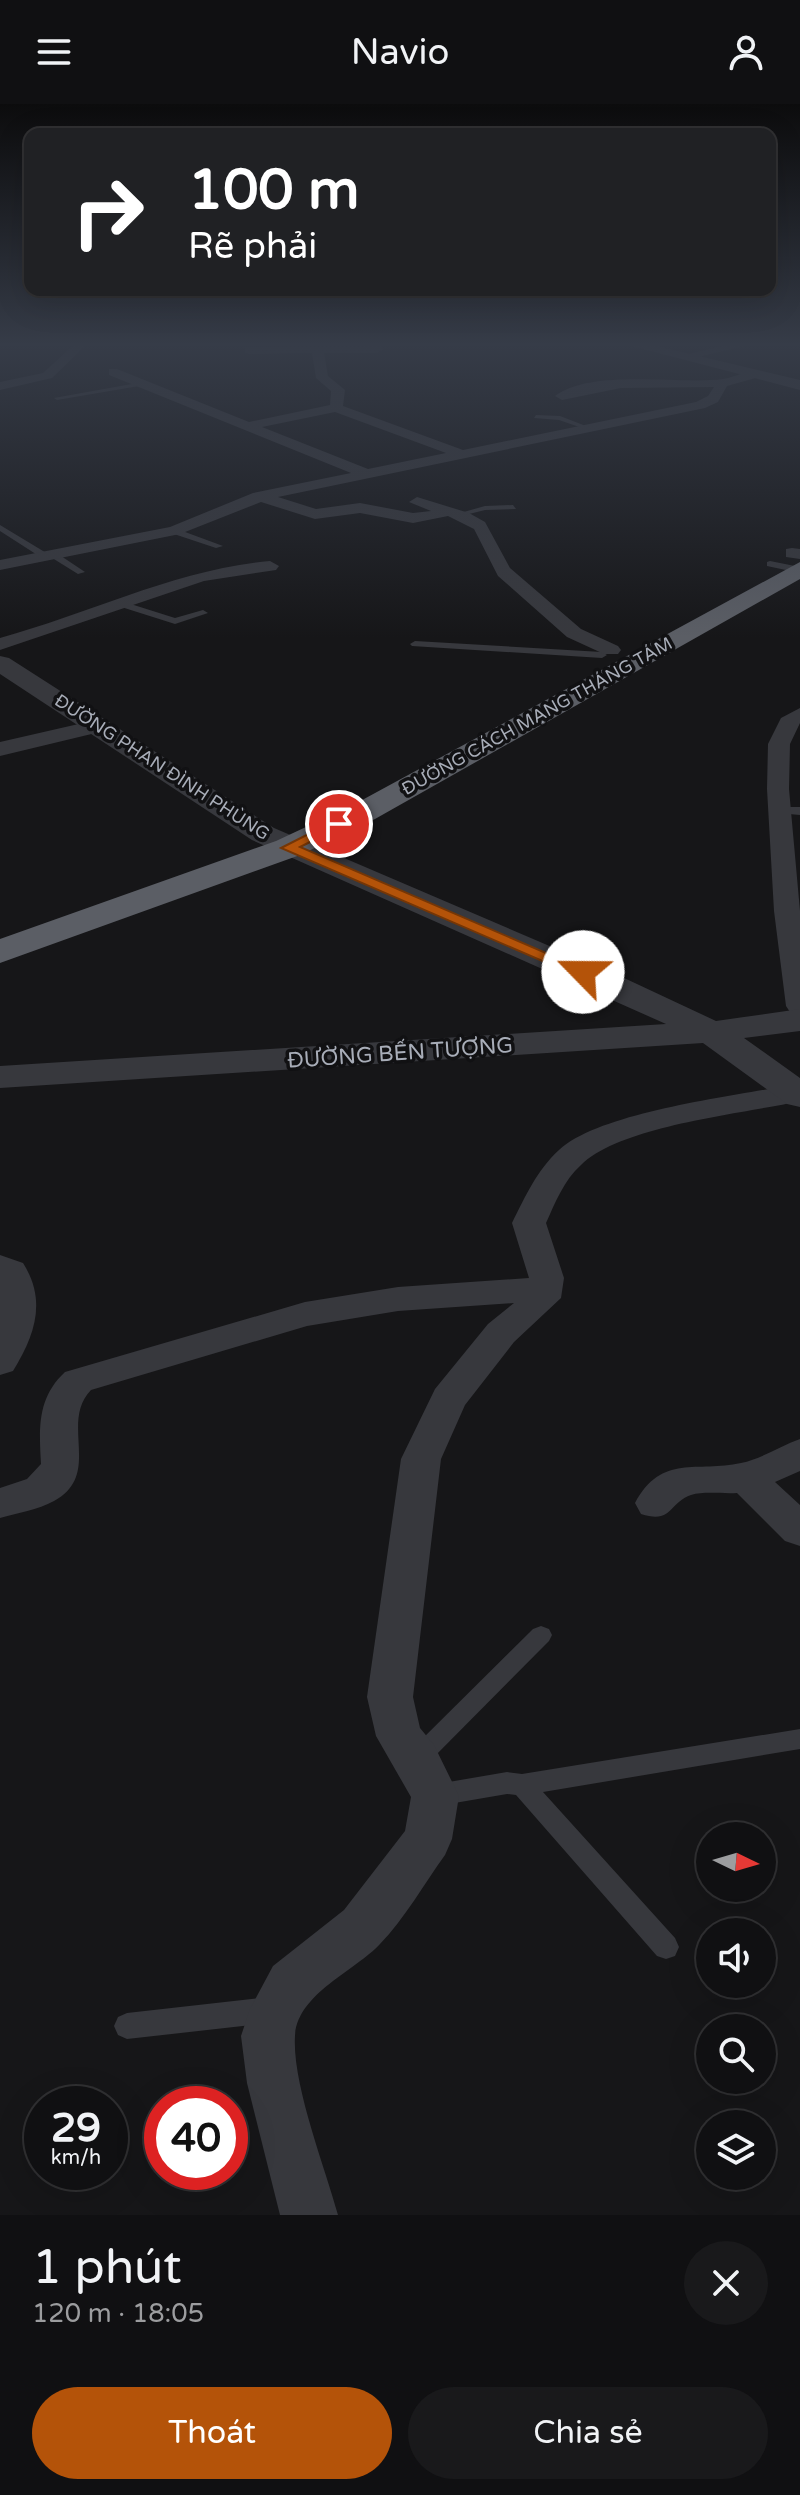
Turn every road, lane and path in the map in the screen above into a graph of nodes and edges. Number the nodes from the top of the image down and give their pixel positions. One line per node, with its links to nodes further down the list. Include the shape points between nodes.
1 (286, 442): 5 (street)
2 (428, 442): 4 (street)
3 (523, 442): 4 (street)
4 (462, 454): 5 (street)
5 (367, 474): 6 (street)
6 (259, 496): 11 (street); 14 (street)
7 (417, 502): 10 (street)
8 (513, 507): 9 (lane)
9 (485, 508): 10 (lane); 10 (lane)
10 (458, 510): 11 (street, via 413,518 360,508); 25 (street, via 482,527 496,562 559,621)
11 (315, 514): 12 (street)
12 (299, 525)
13 (0, 527): 16 (lane)
14 (174, 531): 15 (lane); 16 (street)
15 (219, 546)
16 (49, 555): 18 (street); 20 (lane)
17 (794, 561): 25 (highway, ĐƯỜNG CÁCH MẠNG THÁNG TÁM); 31 (highway, ĐƯỜNG CÁCH MẠNG THÁNG TÁM, via 364,812)
18 (0, 565)
19 (270, 566): 21 (street, via 184,581)
20 (81, 572)
21 (118, 603): 22 (lane, via 175,621); 23 (street)
22 (203, 613)
23 (0, 644)
24 (415, 644): 25 (lane)
25 (606, 652): 31 (highway, ĐƯỜNG CÁCH MẠNG THÁNG TÁM, via 333,800)
26 (0, 663): 28 (street, ĐƯỜNG PHAN ĐÌNH PHÙNG)
27 (800, 714): 30 (street, via 788,722 779,744 778,789)
28 (96, 726): 29 (street); 31 (street, ĐƯỜNG PHAN ĐÌNH PHÙNG)
29 (0, 749)
30 (791, 811): 34 (street, via 787,911)
31 (276, 841): 32 (highway, ĐƯỜNG CÁCH MẠNG THÁNG TÁM); 33 (highway, ĐƯỜNG CÁCH MẠNG THÁNG TÁM); 36 (street, ĐƯỜNG PHAN ĐÌNH PHÙNG)
32 (0, 929)
33 (0, 952)
34 (800, 1006)
35 (800, 1020): 36 (street, ĐƯỜNG BẾN TƯỢNG)
36 (711, 1032): 37 (street, ĐƯỜNG BẾN TƯỢNG); 38 (street, ĐƯỜNG PHAN ĐÌNH PHÙNG)
37 (0, 1077)
38 (798, 1094): 40 (street, via 610,1135 575,1153 547,1185 529,1223)
39 (0, 1266): 41 (street, via 11,1271 21,1293 22,1315)
40 (546, 1289): 44 (street, via 398,1299 305,1314 78,1381 59,1405 61,1468 41,1490); 49 (street, via 543,1298 501,1333 448,1399 421,1459 390,1697 399,1736)
41 (0, 1362)
42 (800, 1454): 43 (street)
43 (746, 1478): 45 (street, via 680,1481); 46 (street)
44 (0, 1503)
45 (655, 1503)
46 (800, 1530)
47 (541, 1635): 49 (lane)
48 (800, 1739): 50 (lane)
49 (426, 1778): 50 (lane); 52 (street, via 428,1839 362,1927 292,1984)
50 (522, 1785): 51 (lane)
51 (666, 1947)
52 (276, 2009): 53 (lane); 54 (street, via 268,2036 274,2083)
53 (127, 2026)
54 (309, 2215)

